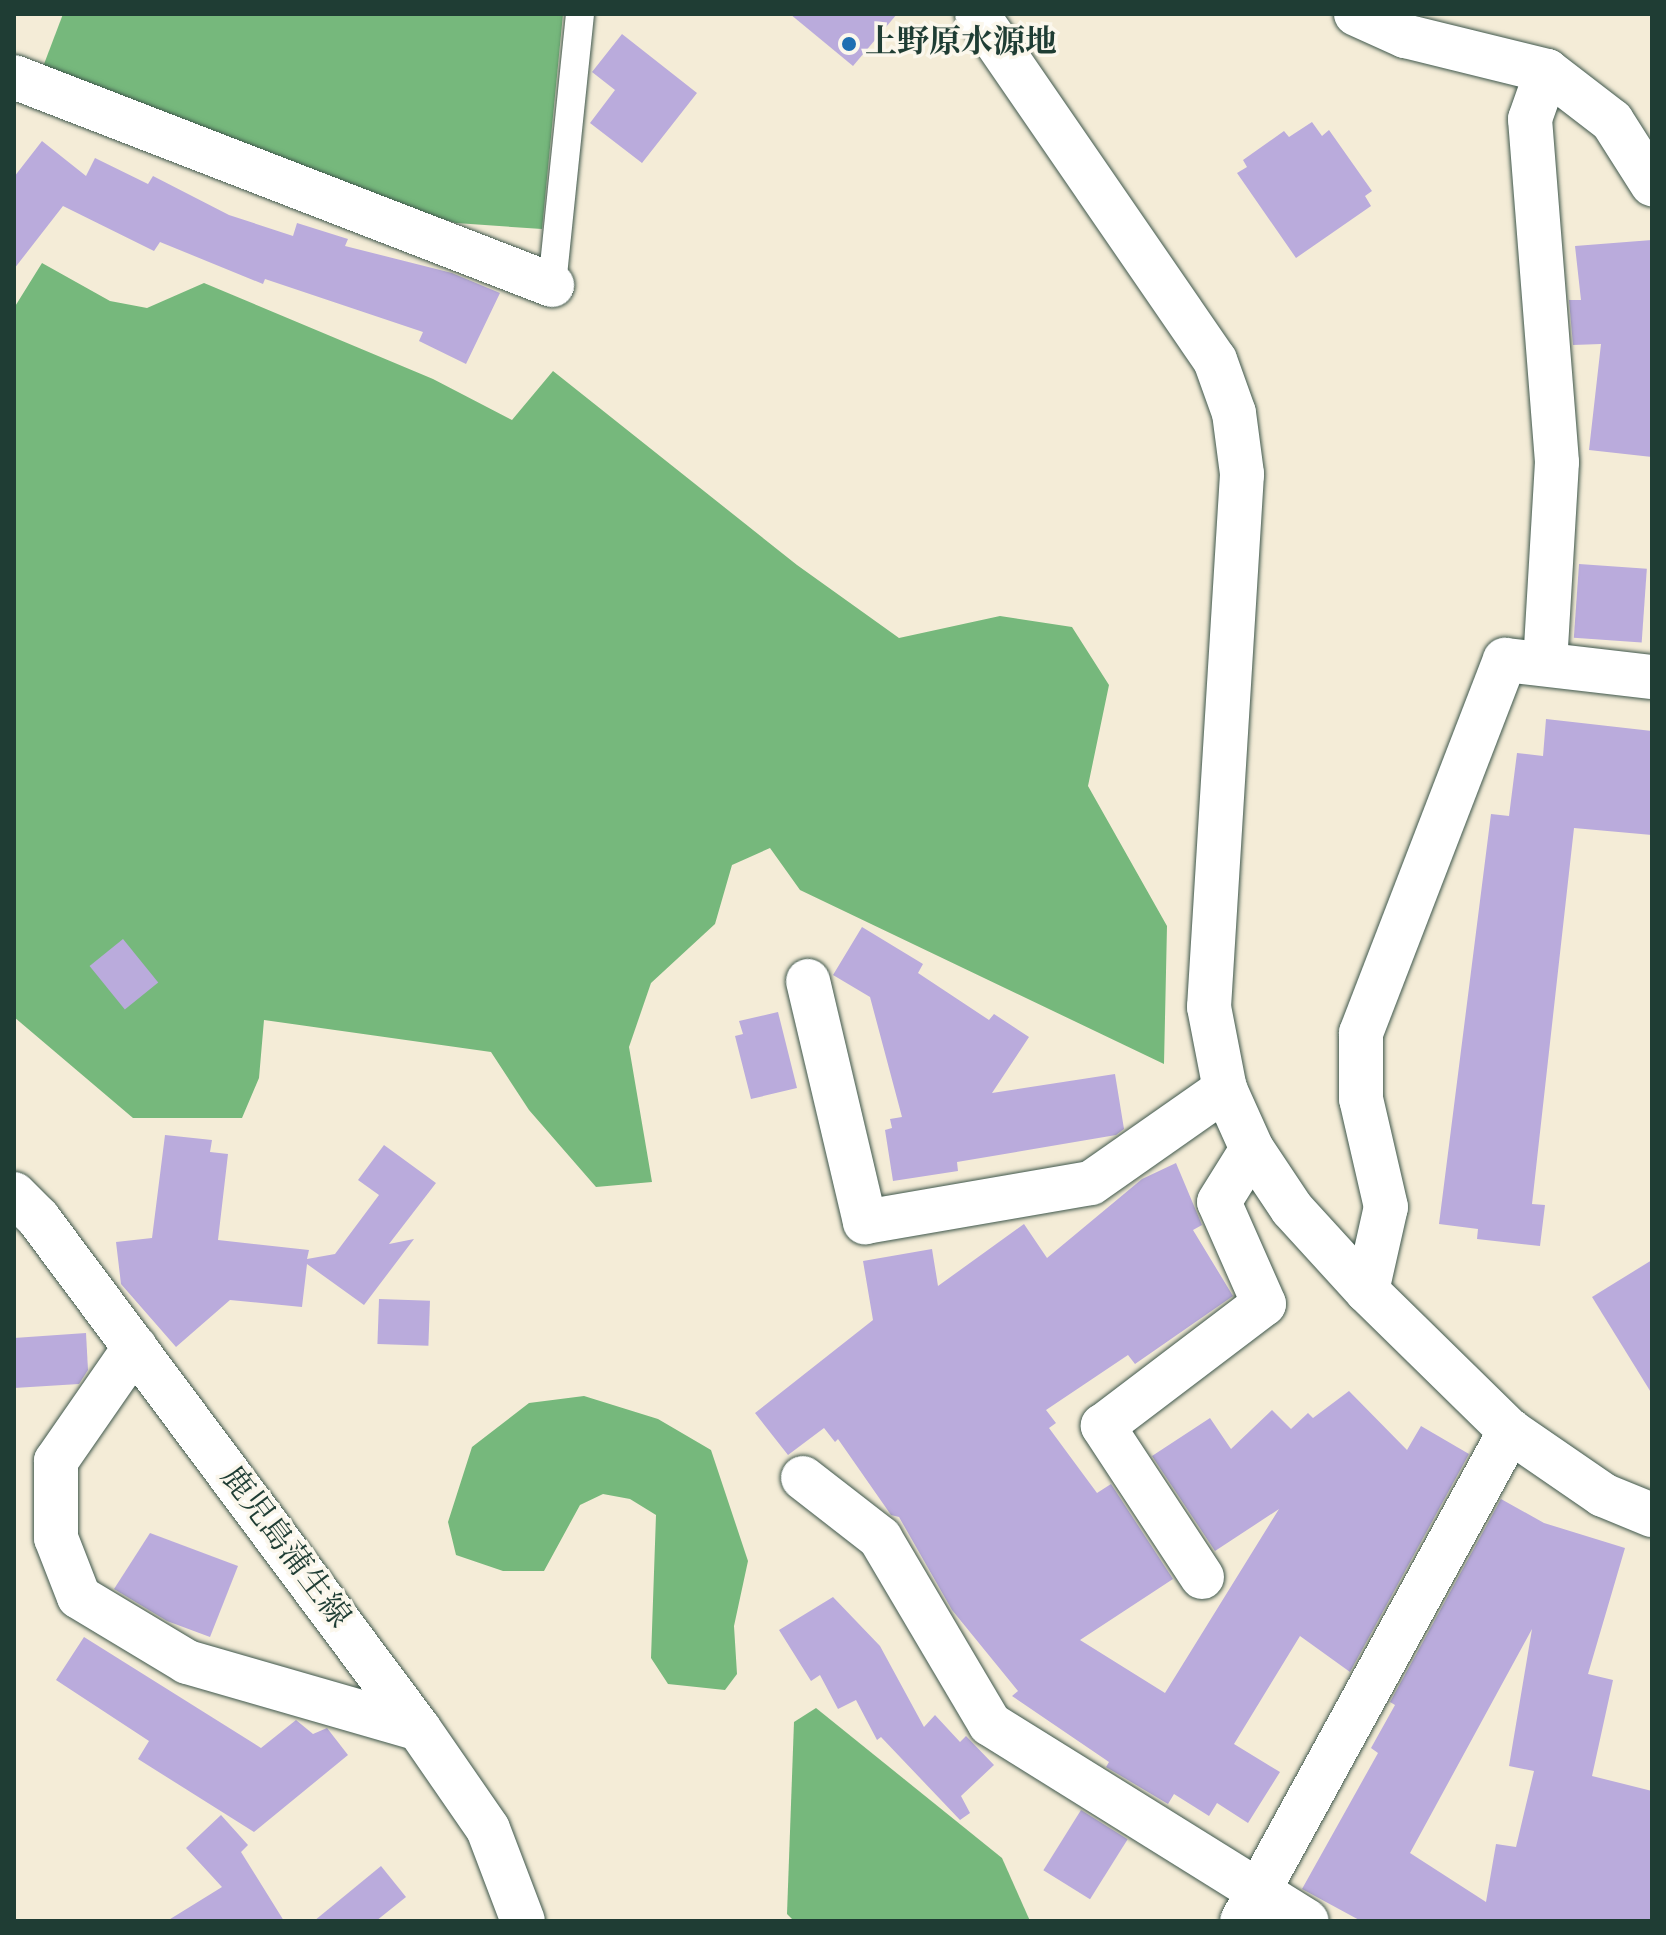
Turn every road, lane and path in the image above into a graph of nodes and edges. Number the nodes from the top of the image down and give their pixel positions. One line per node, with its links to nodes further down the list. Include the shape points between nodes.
1 (580, 14): 7 (lane)
2 (977, 14): 11 (street, via 1215,360 1234,413 1242,474 1209,1007)
3 (1356, 14): 4 (street, via 1405,36)
4 (1547, 71): 6 (street, via 1612,121); 8 (street, via 1530,119 1557,462)
5 (14, 77): 7 (street)
6 (1652, 184)
7 (552, 285)
8 (1545, 664): 9 (street); 14 (street, via 1505,660 1361,1033 1361,1099 1386,1207)
9 (1652, 677)
10 (808, 981): 11 (street, via 865,1222 1091,1183)
11 (1225, 1089): 12 (street)
12 (1252, 1149): 14 (street, via 1292,1209); 19 (street, via 1219,1202 1264,1304 1103,1426)
13 (14, 1194): 15 (street, 鹿児島蒲生線)
14 (1367, 1291): 16 (street)
15 (135, 1347): 20 (street, 鹿児島蒲生線); 20 (street, via 56,1461 56,1538 79,1597 187,1662)
16 (1510, 1431): 18 (street, via 1603,1495); 21 (street)
17 (803, 1478): 21 (street, via 880,1538 990,1724)
18 (1652, 1515)
19 (1202, 1577)
20 (419, 1729): 22 (street, 鹿児島蒲生線, via 488,1829)
21 (1252, 1906): 23 (street)
22 (523, 1921)
23 (1307, 1921)

